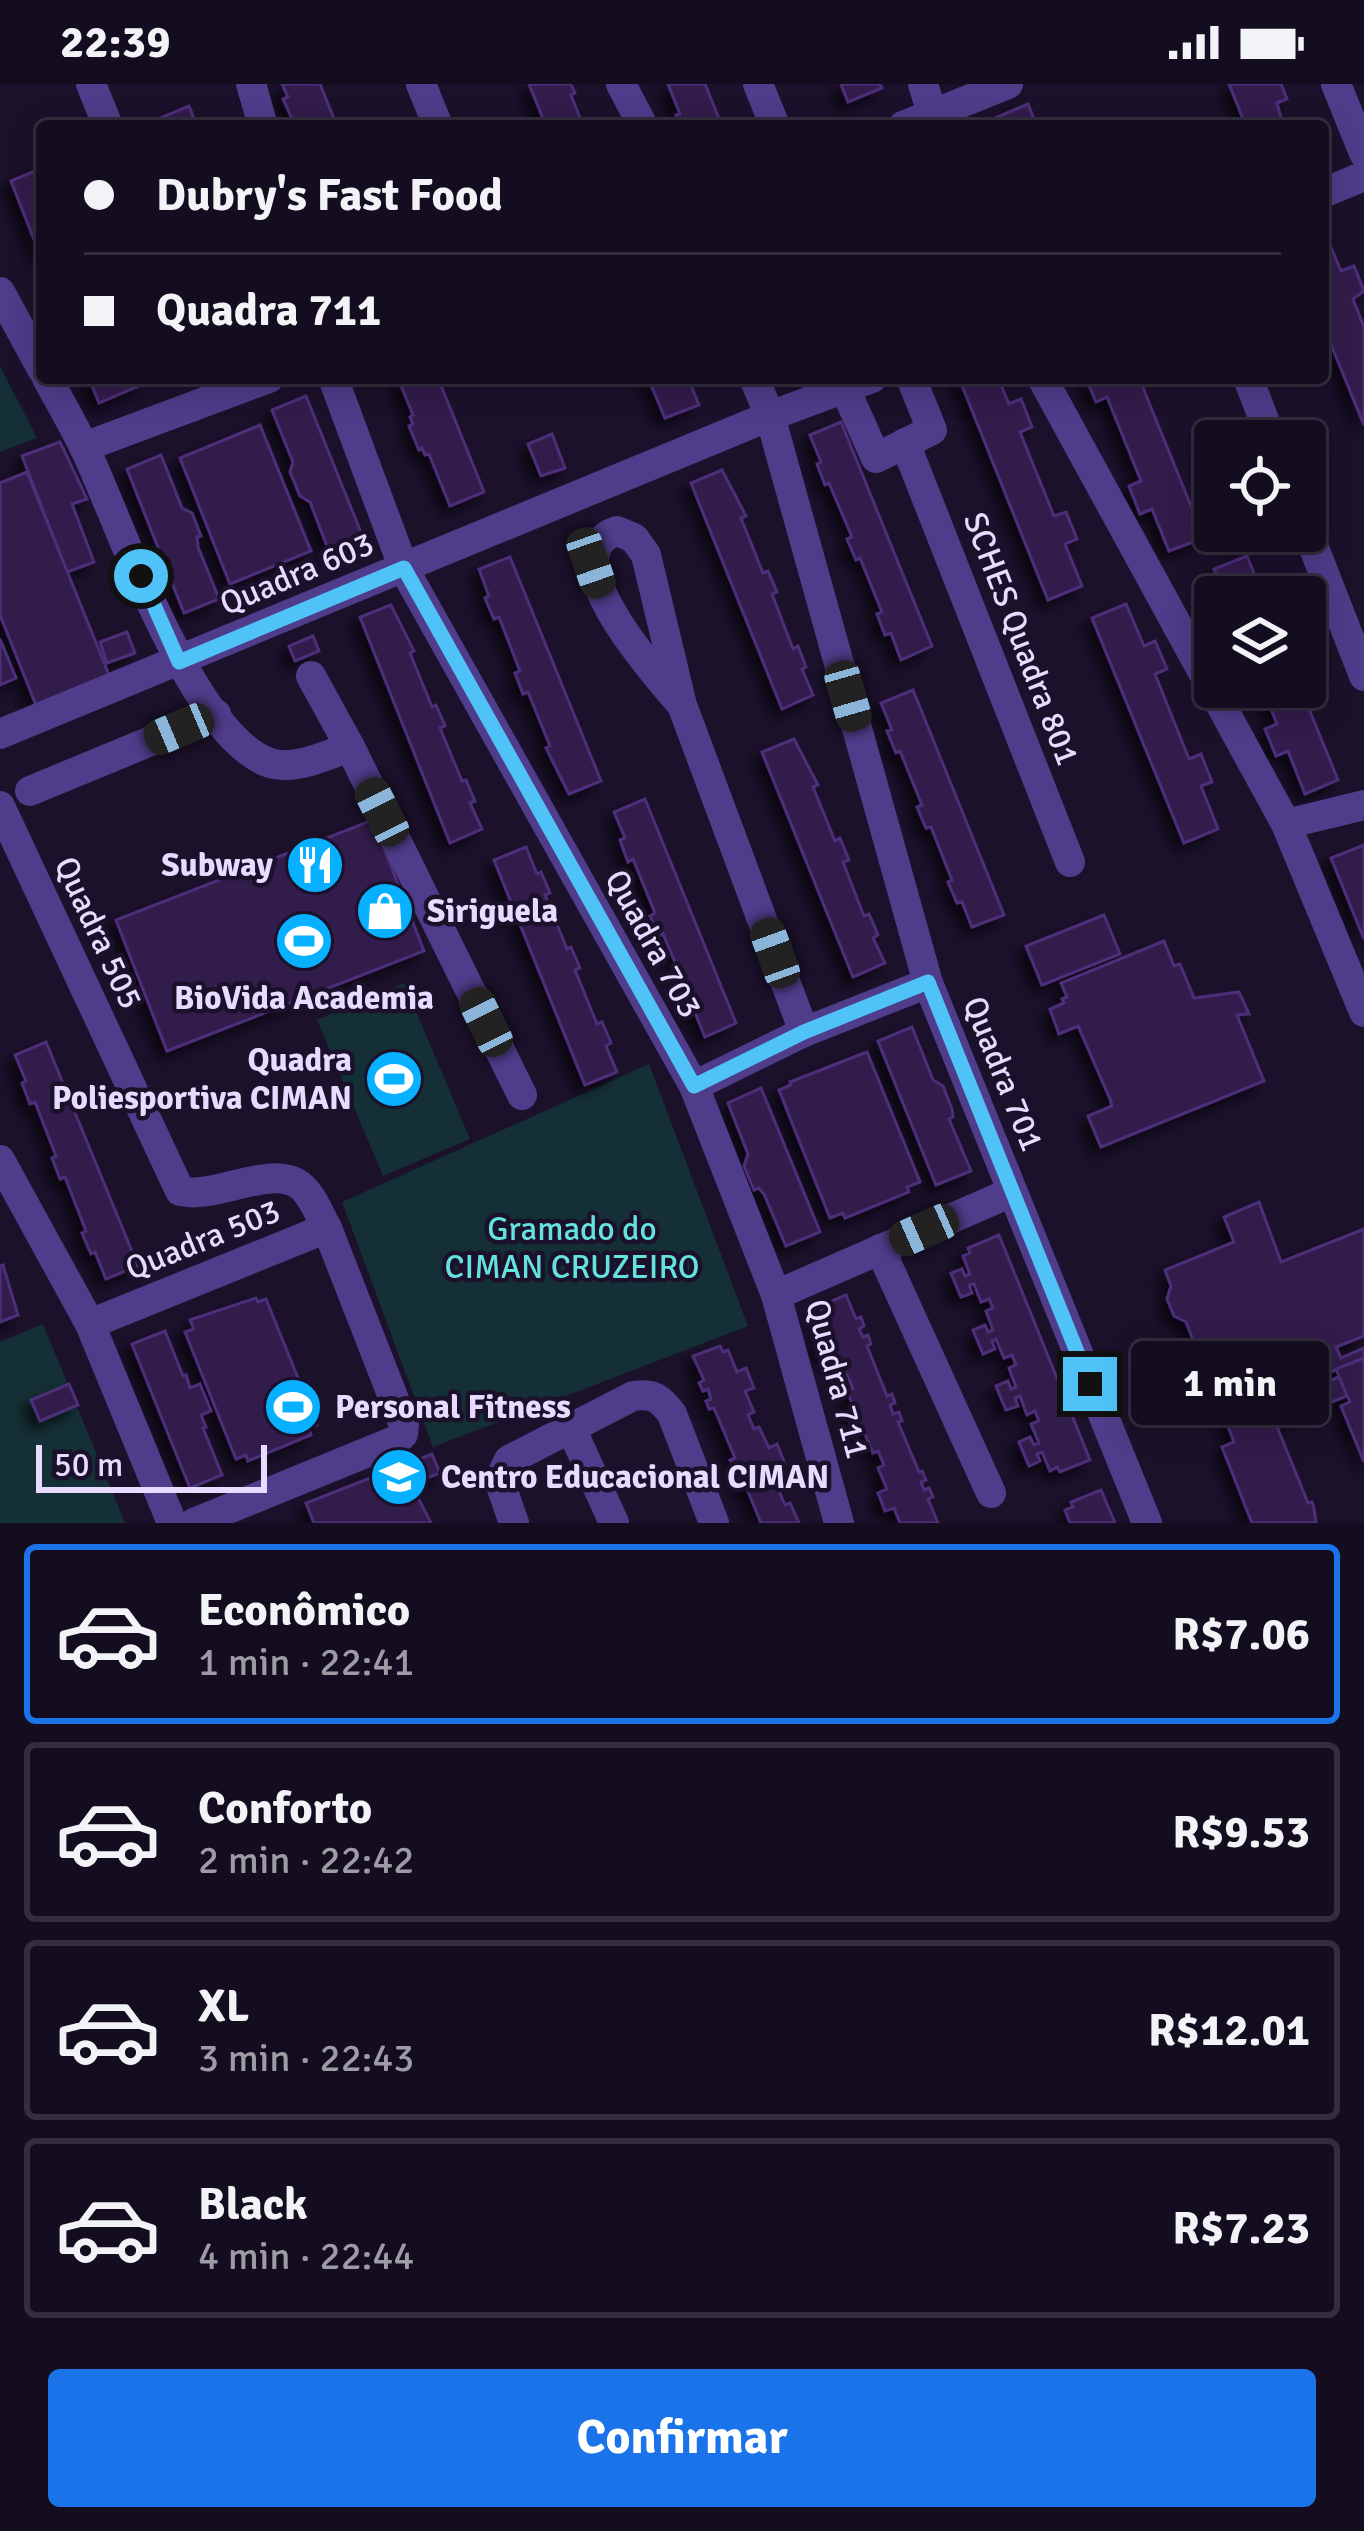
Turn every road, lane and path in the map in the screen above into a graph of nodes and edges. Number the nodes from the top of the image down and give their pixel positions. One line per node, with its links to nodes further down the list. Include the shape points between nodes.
1 (91, 84): 9 (street)
2 (251, 84): 10 (street)
3 (421, 84): 11 (street)
4 (621, 84): 12 (street)
5 (758, 84): 13 (street)
6 (923, 84): 14 (street)
7 (1008, 84): 15 (street)
8 (1336, 84): 16 (street)
9 (106, 120)
10 (261, 120)
11 (436, 120)
12 (640, 120)
13 (773, 120)
14 (924, 120)
15 (930, 120)
16 (1364, 153)
17 (1364, 176): 18 (street)
18 (1329, 191)
19 (0, 292): 20 (street)
20 (36, 358)
21 (50, 384): 33 (street)
22 (335, 384): 35 (street, Quadra 603)
23 (757, 384): 30 (street)
24 (856, 384): 30 (street)
25 (859, 384): 32 (street, via 877,458)
26 (913, 384): 32 (street, via 932,430)
27 (1045, 384): 46 (street)
28 (1250, 384): 31 (street)
29 (216, 388): 33 (street)
30 (770, 416): 35 (street); 48 (street)
31 (1264, 420)
32 (905, 443): 47 (street, SCHES Quadra 801)
33 (84, 448): 36 (street)
34 (1316, 552): 38 (street)
35 (404, 568): 36 (street, Quadra 603); 51 (street, Quadra 703)
36 (179, 662): 40 (street); 41 (street)
37 (311, 676): 42 (street)
38 (1364, 676)
39 (682, 704): 39 (street, via 646,555 634,538 602,536 591,563 600,587); 50 (street)
40 (216, 714): 42 (street, via 272,764); 43 (street)
41 (0, 734)
42 (350, 747): 52 (street)
43 (30, 791)
44 (1364, 805): 46 (street)
45 (0, 806): 55 (street, Quadra 505, via 180,1191 289,1180 304,1189)
46 (1286, 824): 49 (street)
47 (1070, 862)
48 (928, 982): 50 (street); 54 (street, Quadra 701)
49 (1364, 1012)
50 (804, 1032): 51 (street)
51 (694, 1086): 57 (street)
52 (522, 1095)
53 (0, 1160): 58 (street)
54 (1012, 1192): 56 (street, Quadra 711); 67 (street)
55 (327, 1228): 58 (street, Quadra 503); 62 (street, Quadra 503, via 404,1434)
56 (880, 1249): 57 (street, Quadra 711); 60 (street)
57 (776, 1295): 66 (street, Quadra 711)
58 (90, 1324): 61 (street)
59 (571, 1428): 63 (street, via 501,1469); 64 (street); 65 (street, via 633,1396 661,1399)
60 (991, 1493)
61 (172, 1523)
62 (194, 1523)
63 (514, 1523)
64 (614, 1523)
65 (714, 1523)
66 (838, 1523)
67 (1148, 1523)

